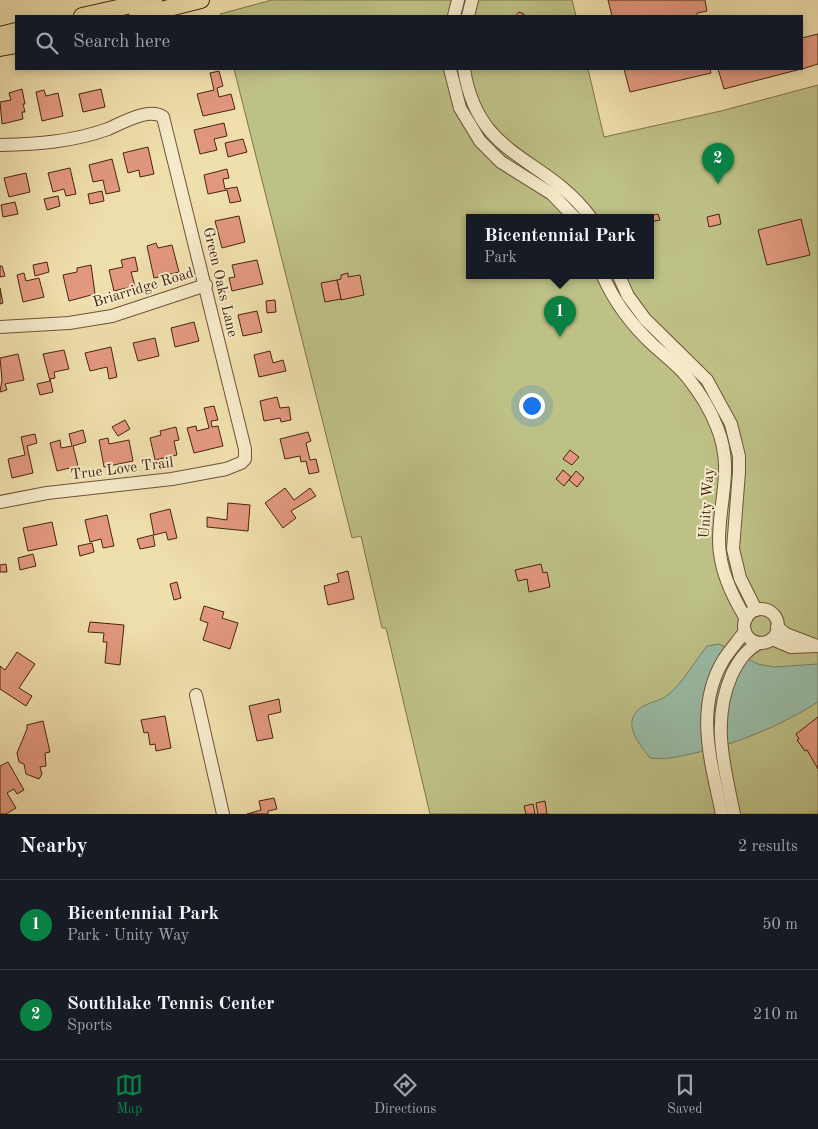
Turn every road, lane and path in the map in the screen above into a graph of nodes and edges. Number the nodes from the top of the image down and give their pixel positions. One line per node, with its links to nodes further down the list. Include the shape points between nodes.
1 (154, 0): 5 (main road)
2 (201, 0): 6 (main road)
3 (458, 0): 7 (street)
4 (472, 0): 8 (street)
5 (86, 15)
6 (141, 15)
7 (454, 15)
8 (468, 15)
9 (15, 31): 10 (main road)
10 (0, 35)
11 (15, 45): 12 (main road)
12 (0, 48)
13 (450, 70): 15 (street, via 455,94)
14 (464, 70): 15 (street)
15 (468, 115): 17 (street, via 491,152 512,170 552,194); 18 (street, via 504,146 558,183)
16 (0, 145): 21 (street, Green Oaks Lane, via 61,142 147,114 159,115 166,122)
17 (570, 214)
18 (588, 214)
19 (605, 279): 26 (street, Unity Way, via 613,296 636,327 687,376 718,429 726,483 719,550)
20 (620, 279): 25 (street, Unity Way, via 645,320 707,380 731,424 739,456 733,549 740,578)
21 (206, 285): 22 (street, Briarridge Road, via 112,316); 23 (street, Green Oaks Lane, via 246,449)
22 (0, 327)
23 (245, 459): 24 (street, True Love Trail, via 226,469 172,479 47,493)
24 (0, 502)
25 (756, 610): 26 (street); 27 (street, via 773,615)
26 (745, 625): 27 (street, via 748,637); 30 (street, via 712,683 706,734)
27 (769, 636): 28 (street, via 791,647); 30 (street, via 750,648 738,662 726,687)
28 (818, 646)
29 (196, 695): 31 (street)
30 (715, 750): 32 (street); 33 (street)
31 (223, 814)
32 (722, 814)
33 (734, 814)

